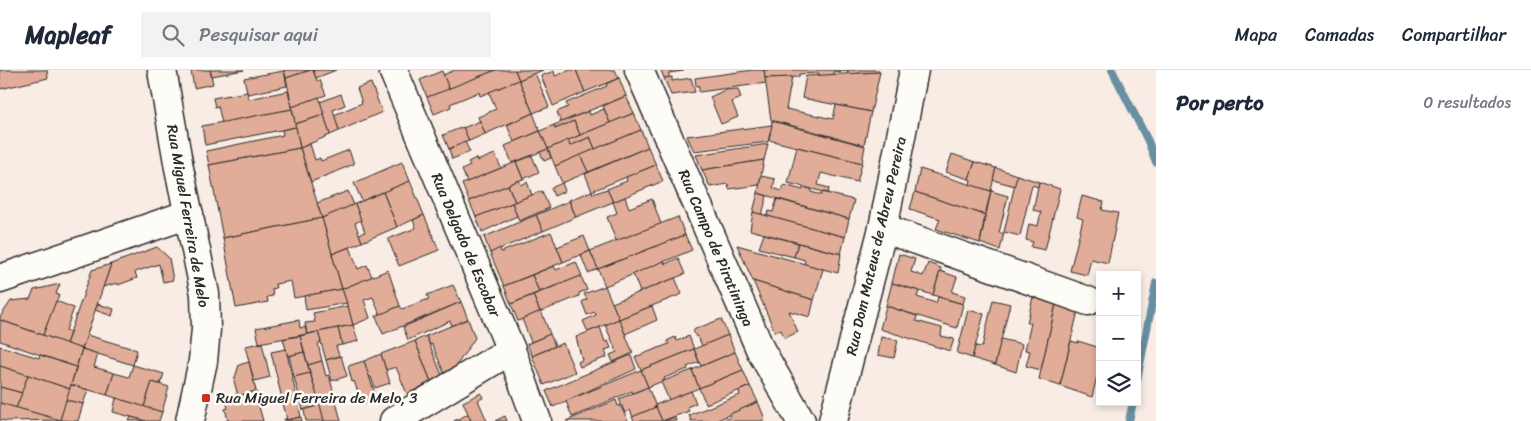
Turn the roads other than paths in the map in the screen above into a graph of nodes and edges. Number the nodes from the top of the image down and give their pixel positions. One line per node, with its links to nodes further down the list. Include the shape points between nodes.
1 (162, 70): 5 (street, Rua Miguel Ferreira de Melo)
2 (393, 70): 9 (street, Rua Delgado de Escobar)
3 (638, 70): 13 (street, Rua Campo de Piratininga, via 760,351)
4 (914, 70): 6 (street, Rua Dom Mateus de Abreu Pereira)
5 (189, 214): 7 (street); 10 (street, Rua Miguel Ferreira de Melo, via 205,294 206,329 203,361)
6 (883, 228): 8 (street); 14 (street, Rua Dom Mateus de Abreu Pereira)
7 (0, 279)
8 (1088, 301)
9 (511, 350): 11 (street); 12 (street, Rua Delgado de Escobar)
10 (190, 421)
11 (394, 421)
12 (537, 421)
13 (801, 421)
14 (833, 421)

